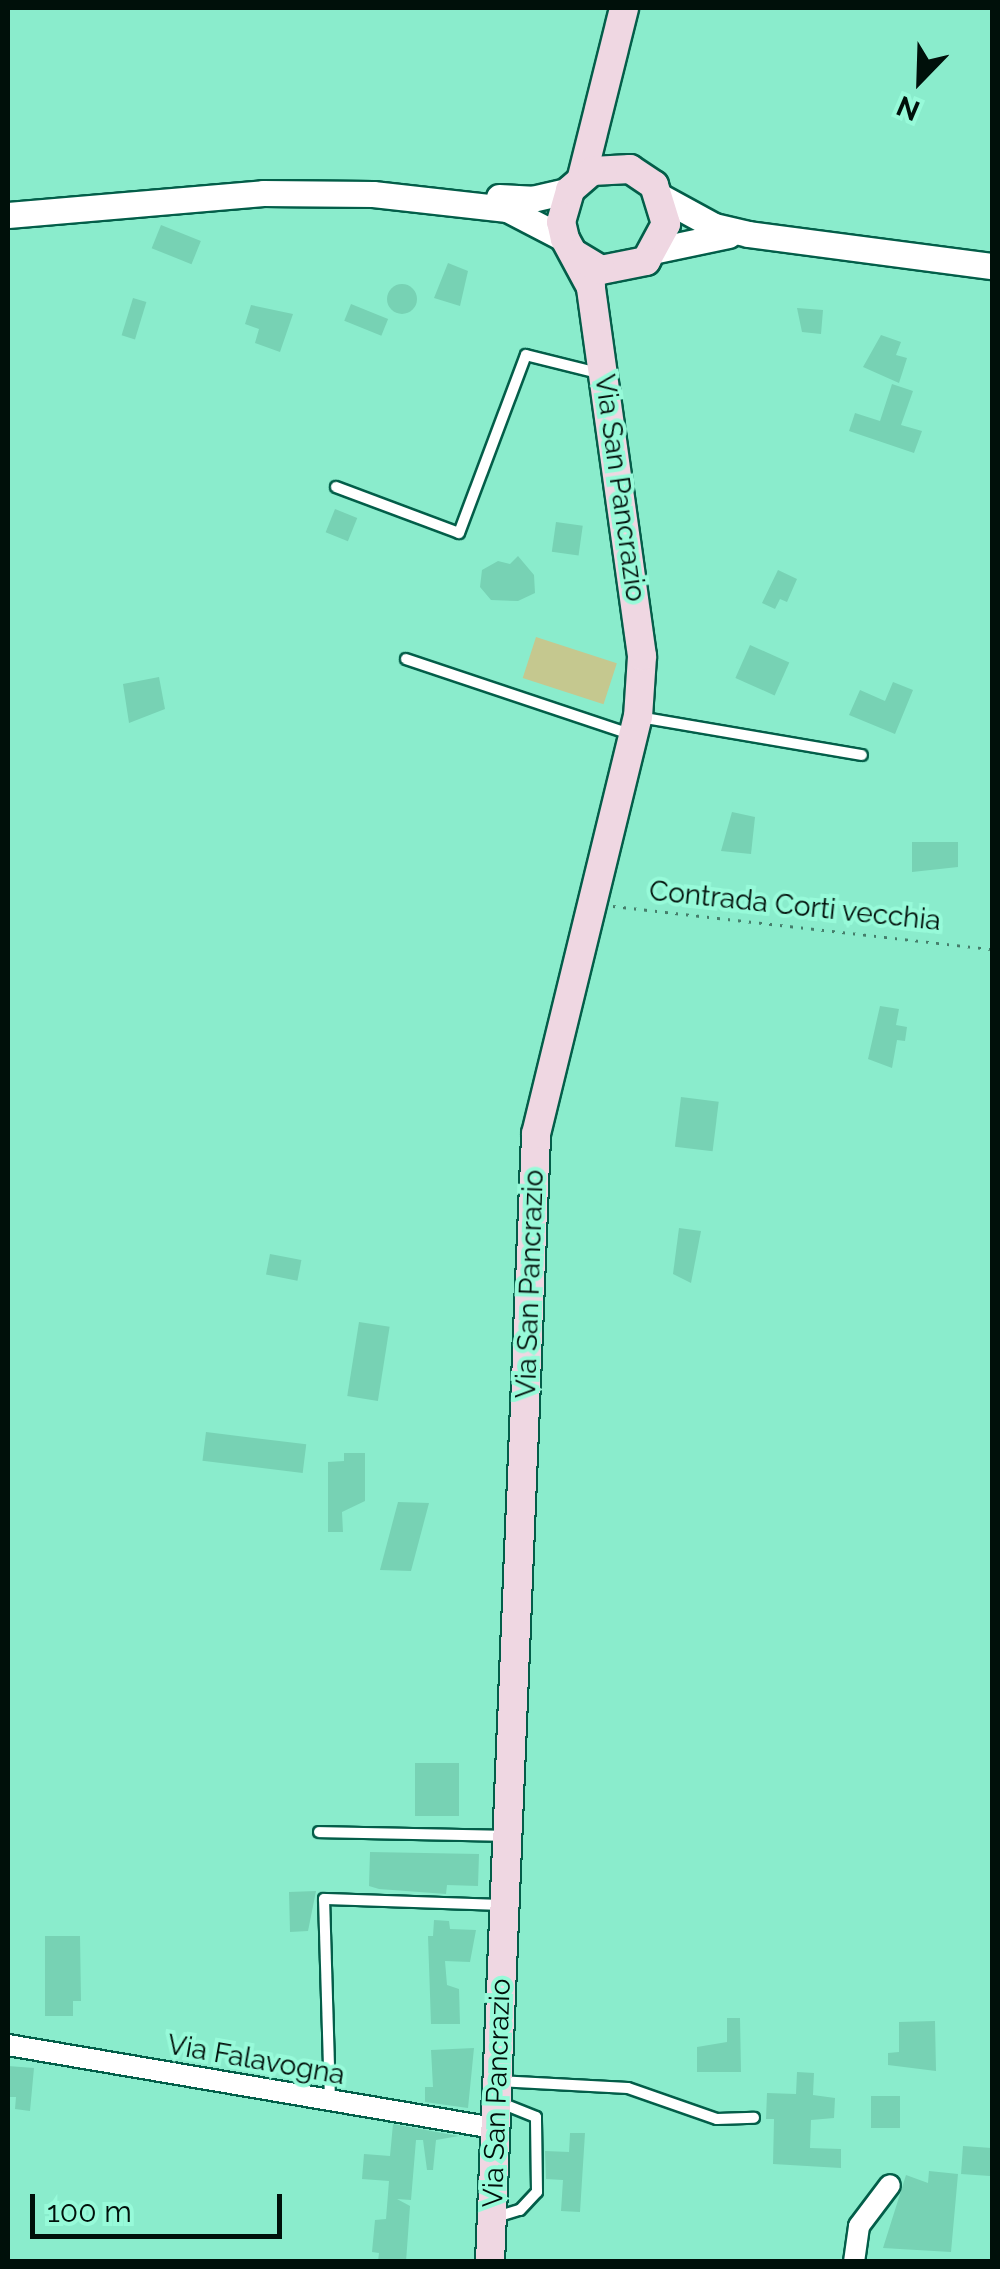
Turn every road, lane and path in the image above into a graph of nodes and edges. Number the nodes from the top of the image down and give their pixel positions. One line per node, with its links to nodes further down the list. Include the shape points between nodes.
1 (624, 8): 2 (main road)
2 (597, 106): 3 (main road, via 600,135); 4 (main road)
3 (617, 166): 4 (main road); 5 (main road, via 643,176)
4 (576, 183): 6 (street, via 532,199 482,194); 9 (main road, via 562,206)
5 (661, 196): 8 (street, via 714,226); 10 (main road, via 666,224)
6 (456, 202): 7 (street, via 262,192); 9 (street, via 528,215)
7 (8, 215)
8 (748, 234): 10 (street, via 686,239); 11 (street)
9 (570, 247): 10 (main road, via 601,270); 12 (main road, Via San Pancrazio, via 591,287)
10 (648, 256): 12 (main road)
11 (992, 266)
12 (596, 321): 13 (main road, Via San Pancrazio)
13 (604, 374): 14 (lane, via 526,356 459,534); 16 (main road, Via San Pancrazio, via 636,579)
14 (336, 487)
15 (406, 659): 16 (lane)
16 (636, 726): 17 (lane); 18 (main road, Via San Pancrazio)
17 (862, 755)
18 (592, 906): 19 (path, Contrada Corti vecchia); 21 (main road, Via San Pancrazio, via 536,1134)
19 (992, 948)
20 (319, 1832): 21 (lane)
21 (508, 1836): 22 (main road, Via San Pancrazio)
22 (505, 1904): 24 (lane, via 324,1899); 25 (main road, Via San Pancrazio)
23 (8, 2046): 24 (street, Via Falavogna)
24 (330, 2100): 25 (street, Via Falavogna)
25 (496, 2104): 26 (lane, via 628,2088 717,2119); 28 (main road, Via San Pancrazio); 28 (lane, via 536,2117 538,2192 520,2210)
26 (754, 2118)
27 (890, 2184): 30 (street, via 860,2226)
28 (492, 2218): 29 (main road, Via San Pancrazio)
29 (490, 2262)
30 (854, 2262)

